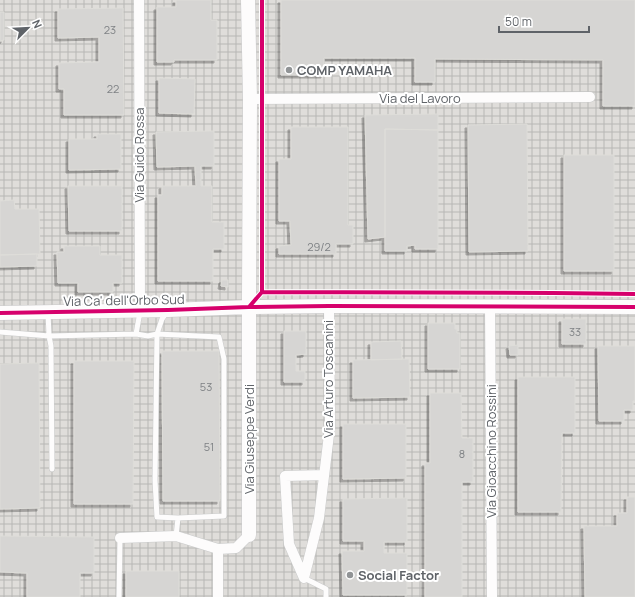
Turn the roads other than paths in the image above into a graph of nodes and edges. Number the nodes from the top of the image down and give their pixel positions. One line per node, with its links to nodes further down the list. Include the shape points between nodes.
1 (139, 0): 9 (street, Via Guido Rossa)
2 (248, 0): 4 (street)
3 (590, 97): 4 (street, Via del Lavoro)
4 (250, 99): 7 (street)
5 (328, 306): 6 (street, Via Ca' dell'Orbo Sud); 7 (street, Via Ca' dell'Orbo Sud); 18 (street, Via Arturo Toscanini, via 330,426)
6 (490, 306): 8 (street, Via Ca' dell'Orbo Sud); 28 (street, Via Gioacchino Rossini)
7 (249, 307): 10 (street, Via Ca' dell'Orbo Sud); 20 (street, Via Giuseppe Verdi)
8 (635, 307)
9 (140, 310): 10 (street, Via Ca' dell'Orbo Sud); 11 (street, Via Ca' dell'Orbo Sud); 14 (lane)
10 (168, 310): 15 (lane)
11 (48, 312): 12 (street, Via Ca' dell'Orbo Sud); 16 (lane)
12 (0, 313)
13 (0, 332): 16 (lane)
14 (136, 334): 15 (lane); 16 (lane)
15 (157, 334): 19 (lane, via 157,517); 19 (lane, via 219,337 224,359 224,516)
16 (49, 336): 17 (lane)
17 (52, 469)
18 (324, 475): 24 (street, Via Arturo Toscanini, via 319,518); 24 (street, via 286,476 289,544)
19 (178, 518): 21 (lane)
20 (249, 535): 23 (street, Via Giuseppe Verdi, via 236,548)
21 (176, 536): 22 (street, Via Giuseppe Verdi); 23 (street, Via Giuseppe Verdi)
22 (120, 538): 25 (lane)
23 (218, 549): 26 (street)
24 (304, 578): 27 (lane, via 326,589)
25 (119, 597)
26 (218, 597)
27 (326, 597)
28 (492, 597)

